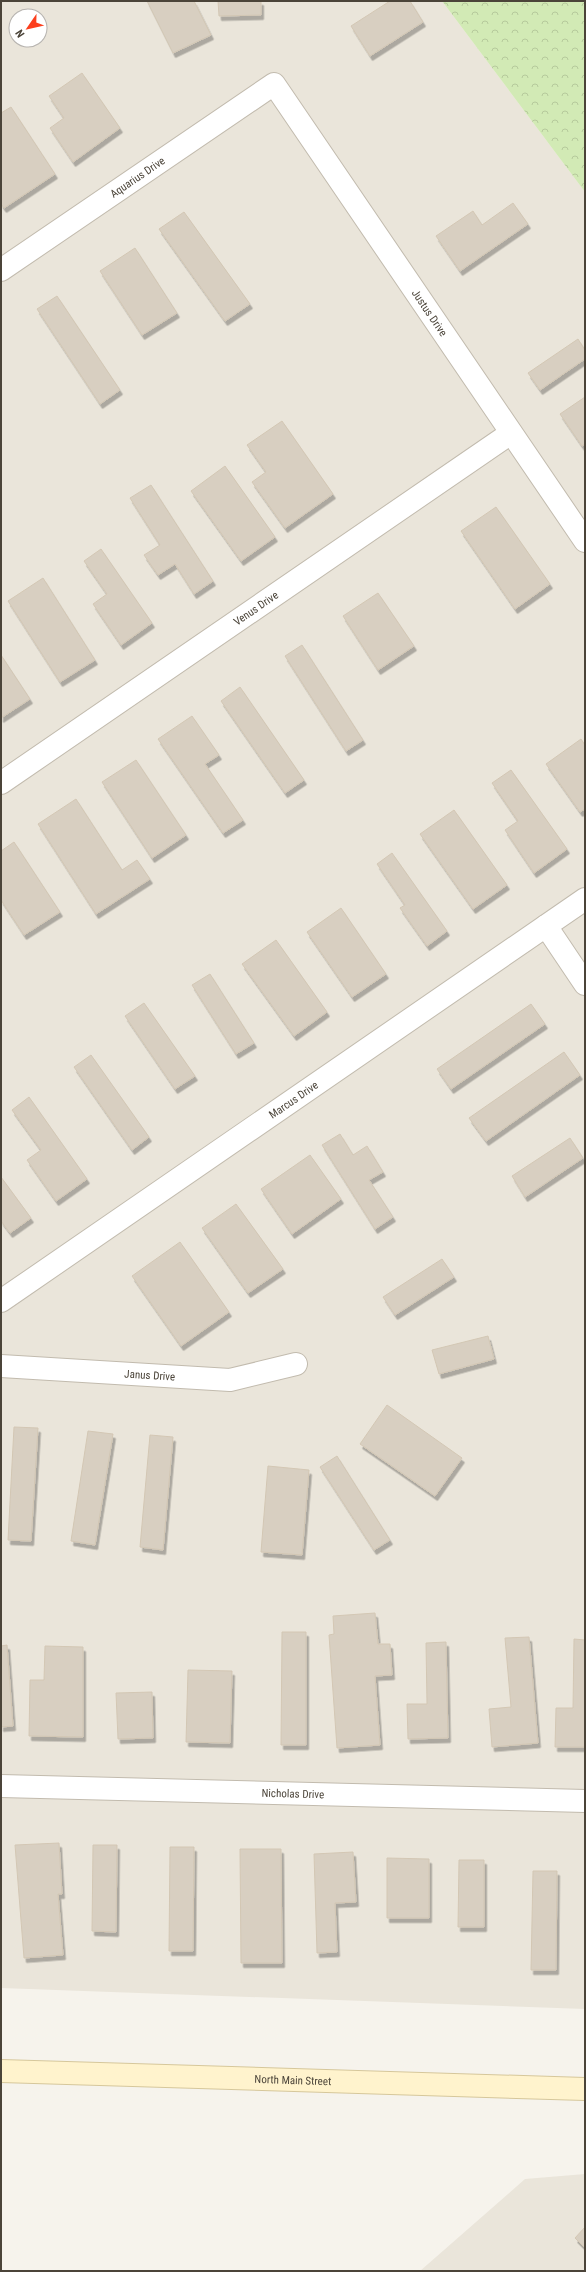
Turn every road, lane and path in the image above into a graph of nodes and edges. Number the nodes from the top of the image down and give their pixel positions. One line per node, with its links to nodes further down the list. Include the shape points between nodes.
1 (274, 84): 2 (street, Aquarius Drive); 3 (street, Justus Drive)
2 (1, 270)
3 (511, 433): 4 (street, Justus Drive); 5 (street, Venus Drive)
4 (585, 541)
5 (1, 783)
6 (585, 899): 7 (street, Marcus Drive)
7 (546, 926): 8 (street); 9 (street, Marcus Drive)
8 (585, 984)
9 (1, 1301)
10 (296, 1364): 11 (street, Janus Drive, via 230,1380)
11 (1, 1366)
12 (1, 1786): 13 (street, Nicholas Drive)
13 (585, 1801)
14 (1, 2071): 15 (main road, North Main Street)
15 (585, 2089)

